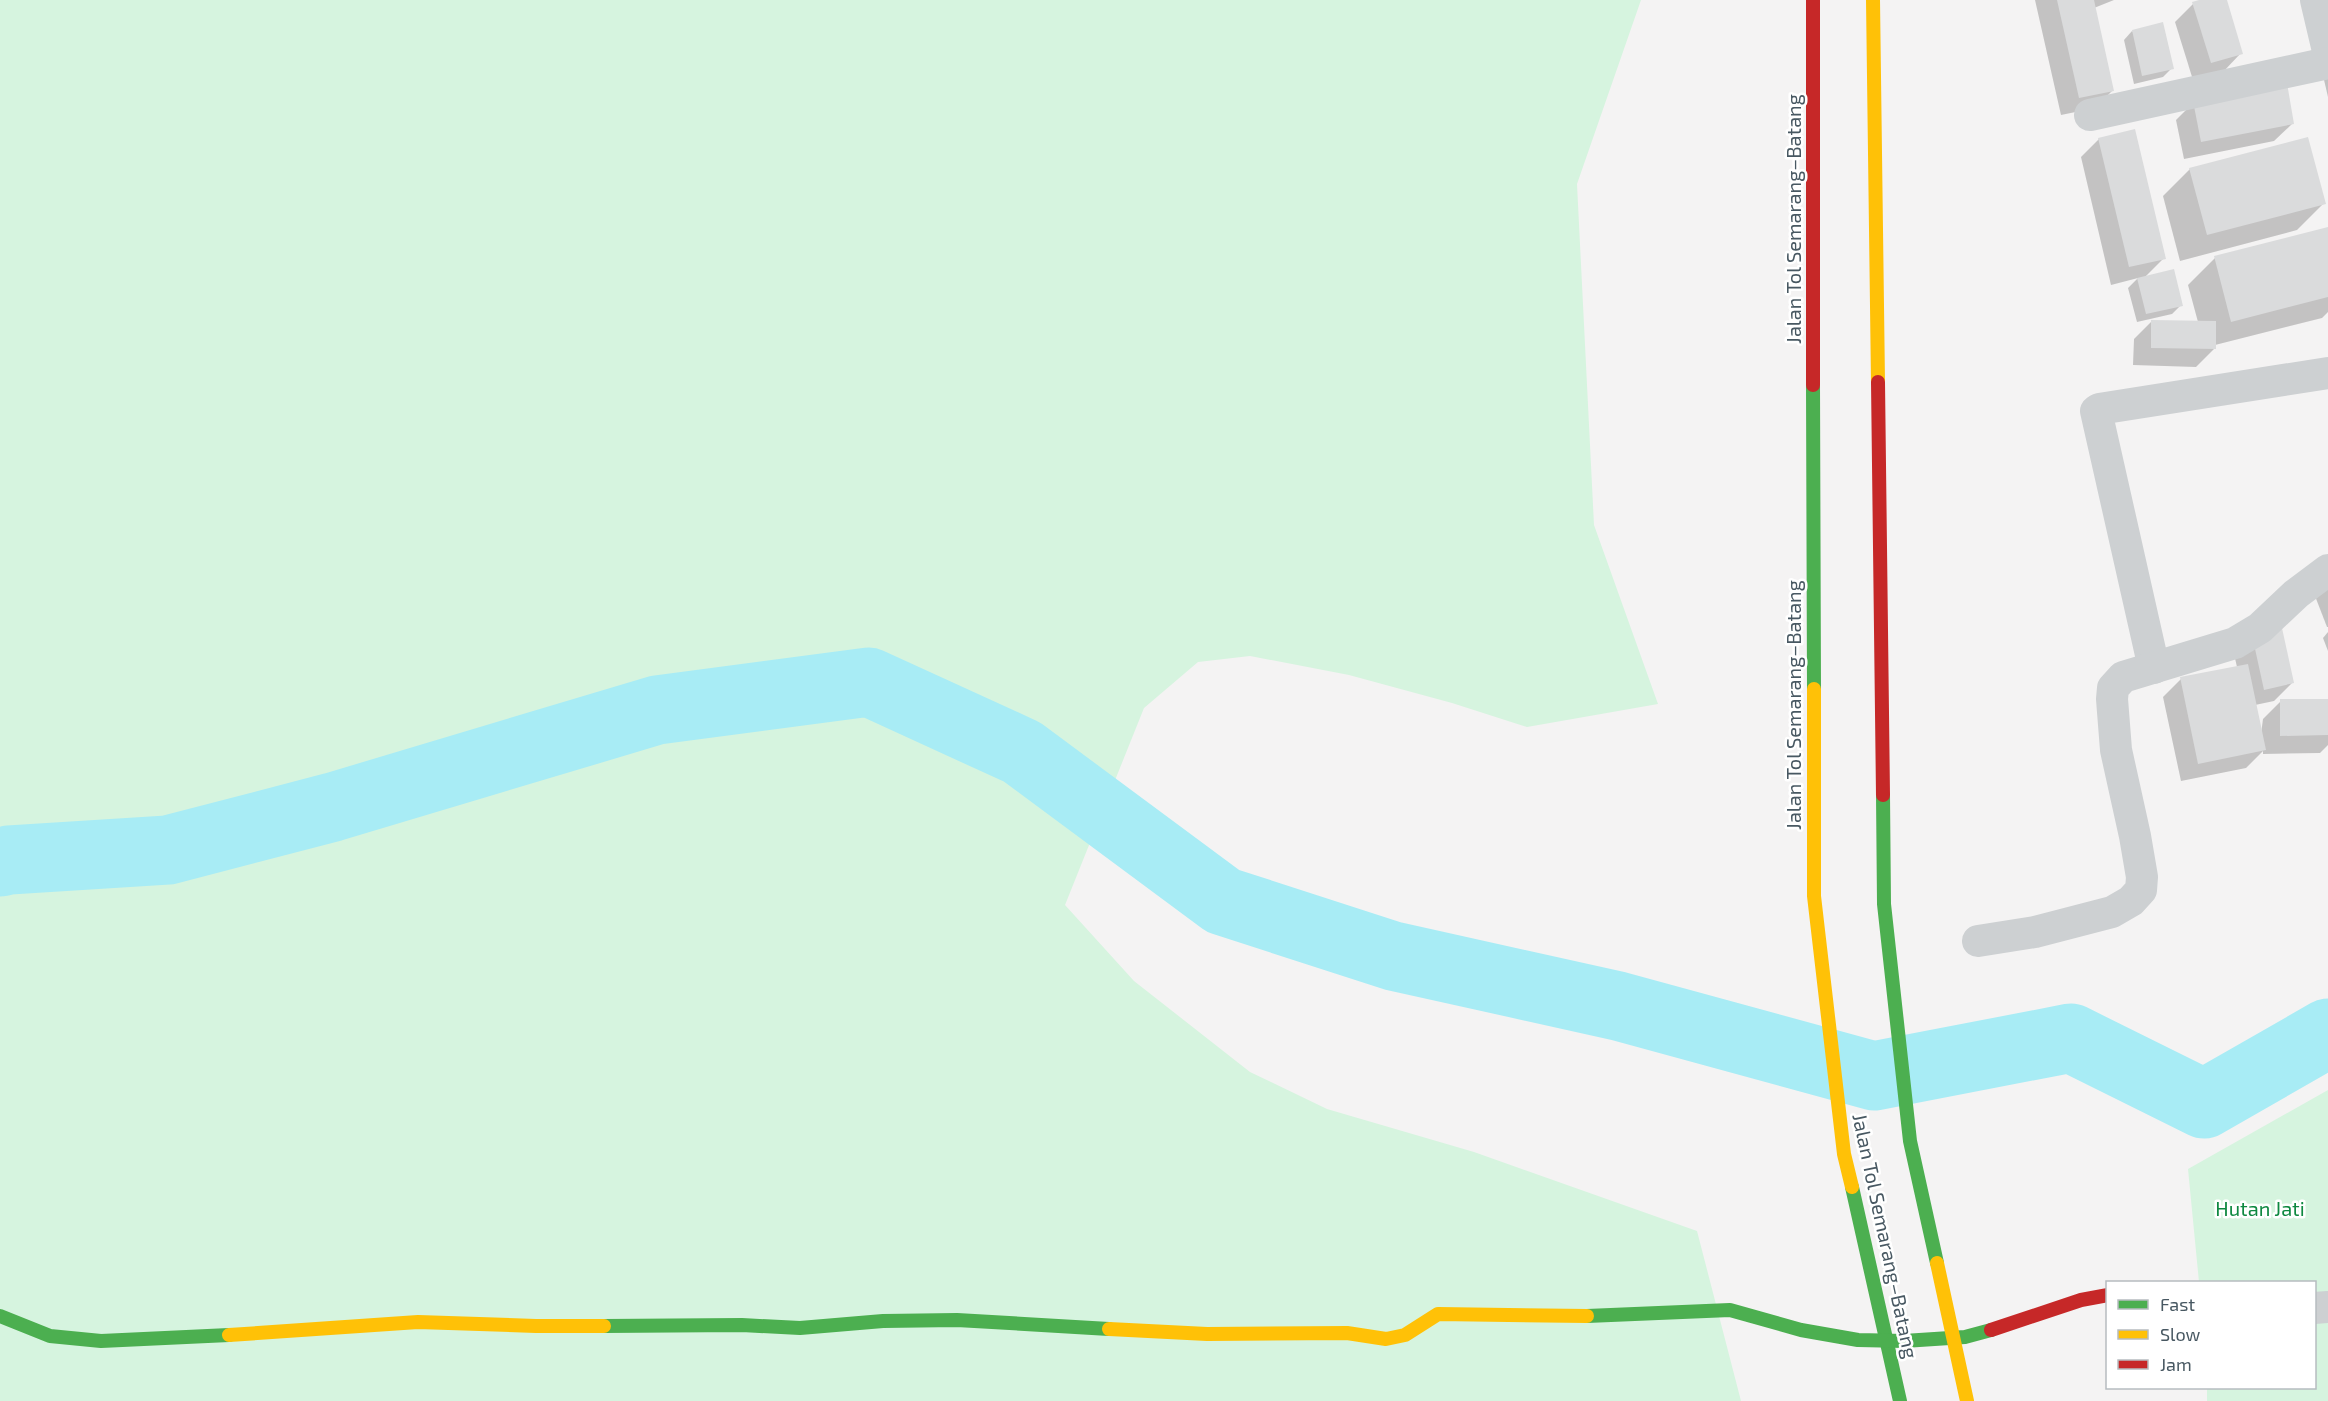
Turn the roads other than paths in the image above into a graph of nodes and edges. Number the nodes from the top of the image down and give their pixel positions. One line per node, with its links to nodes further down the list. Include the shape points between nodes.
1 (1813, 0): 14 (main road, Jalan Tol Semarang–Batang, via 1814,896 1844,1154)
2 (1872, 0): 13 (main road, via 1884,904 1910,1141)
3 (2316, 0): 4 (street)
4 (2328, 51)
5 (2328, 63): 6 (street)
6 (2090, 115)
7 (2328, 372): 9 (street, via 2096,411)
8 (2328, 570): 9 (street, via 2260,628 2235,643)
9 (2153, 665): 10 (street, via 2123,677 2113,688 2112,699 2116,750 2135,836 2141,890 2112,912 2035,932)
10 (1978, 941)
11 (2106, 1295): 12 (main road, via 1965,1337 1904,1341 1858,1340 1801,1330 1730,1310 1576,1316 1438,1314 1405,1335 1386,1339 1347,1333 1208,1334 957,1320 800,1328 418,1322 101,1341 50,1336)
12 (0, 1316)
13 (1966, 1395)
14 (1900, 1401)

